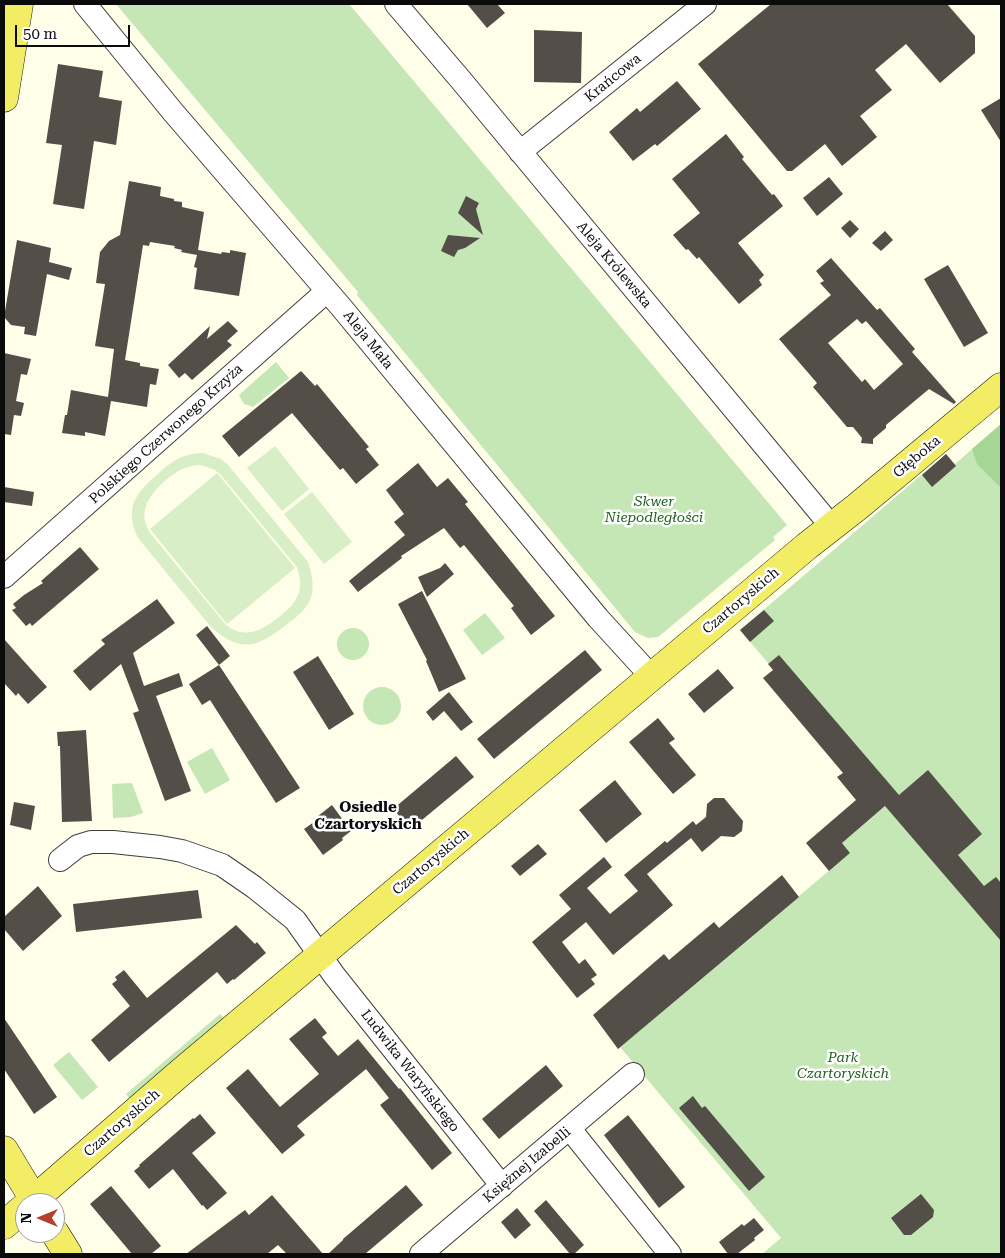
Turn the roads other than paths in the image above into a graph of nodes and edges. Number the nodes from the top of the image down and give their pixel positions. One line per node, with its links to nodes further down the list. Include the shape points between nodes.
1 (19, 4): 5 (main road)
2 (396, 4): 6 (street, Aleja Królewska)
3 (705, 4): 6 (street, Krańcowa)
4 (90, 10): 7 (street, Aleja Mała)
5 (4, 98)
6 (520, 152): 9 (street, Aleja Królewska)
7 (327, 292): 10 (street, Polskiego Czerwonego Krzyża); 11 (street, Aleja Mała, via 598,618)
8 (1001, 387): 9 (main road, Głęboka)
9 (832, 527): 11 (main road, Czartoryskich)
10 (4, 577)
11 (651, 676): 13 (main road, Czartoryskich)
12 (60, 860): 13 (street, Ludwika Waryńskiego, via 78,846 113,842 160,846 222,865 295,920)
13 (320, 955): 17 (street, Ludwika Waryńskiego); 19 (main road, Czartoryskich)
14 (633, 1074): 15 (street, Księżnej Izabelli)
15 (570, 1129): 17 (street, Księżnej Izabelli); 25 (street)
16 (4, 1150): 18 (main road)
17 (502, 1186): 24 (street, Księżnej Izabelli)
18 (26, 1193)
19 (43, 1193)
20 (15, 1216): 21 (main road, Czartoryskich)
21 (4, 1225)
22 (61, 1243): 23 (main road)
23 (68, 1254)
24 (421, 1254)
25 (670, 1254)

